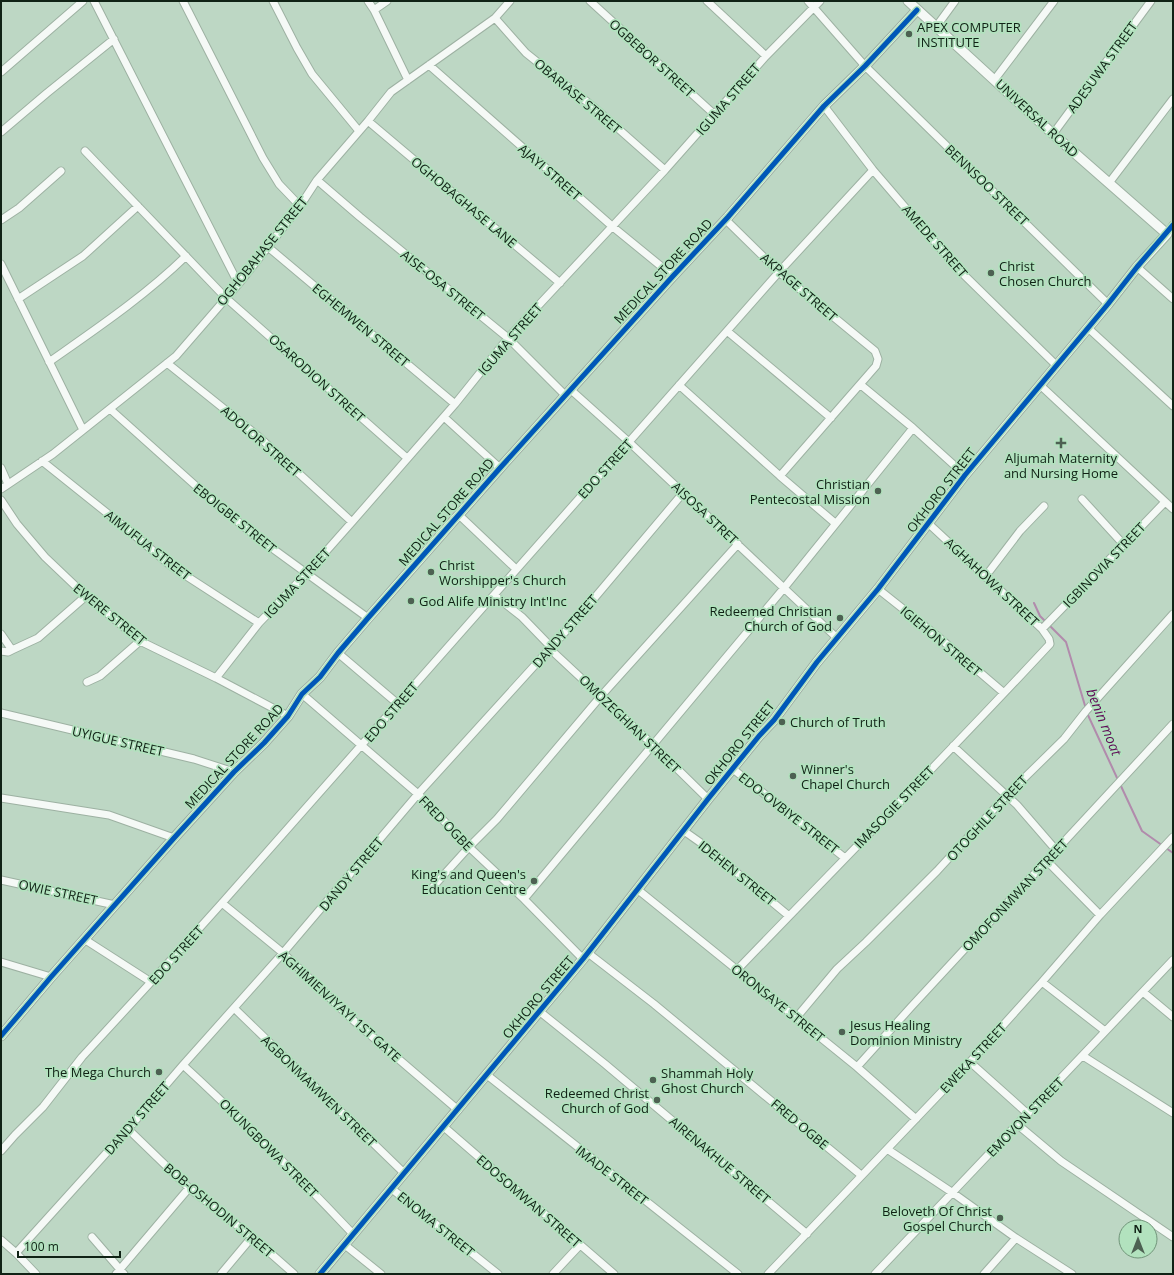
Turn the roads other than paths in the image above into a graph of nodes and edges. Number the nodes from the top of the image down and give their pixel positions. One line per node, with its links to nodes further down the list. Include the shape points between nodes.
1 (83, 1): 25 (street)
2 (94, 1): 21 (street)
3 (183, 1): 42 (street, via 263,158 279,184)
4 (273, 1): 32 (street, via 312,74)
5 (368, 1): 17 (street)
6 (387, 1): 17 (street)
7 (510, 1): 19 (street, OGHOBAHASE STREET)
8 (590, 1): 30 (street, OGBEBOR STREET)
9 (707, 1): 22 (street)
10 (808, 1): 16 (street, BENNSOO STREET)
11 (820, 1): 16 (street, IGUMA STREET)
12 (908, 1): 18 (street, UNIVERSAL ROAD)
13 (955, 1): 20 (street)
14 (1054, 1): 26 (street)
15 (1151, 1): 34 (street, ADESUWA STREET)
16 (814, 8): 22 (street, IGUMA STREET); 24 (street, BENNSOO STREET)
17 (374, 10): 27 (street)
18 (917, 10): 20 (street, UNIVERSAL ROAD); 24 (street, MEDICAL STORE ROAD)
19 (495, 18): 23 (street, OGHOBAHASE STREET); 36 (street, OBARIASE STREET, via 526,53 596,109)
20 (936, 27): 26 (street, UNIVERSAL ROAD)
21 (114, 39): 33 (street); 55 (street)
22 (766, 56): 30 (street, IGUMA STREET)
23 (430, 65): 27 (street, OGHOBAHASE STREET); 46 (street, AJAYI STREET)
24 (866, 66): 29 (street, MEDICAL STORE ROAD); 59 (street, BENNSOO STREET)
25 (1, 72)
26 (995, 79): 34 (street, UNIVERSAL ROAD)
27 (408, 80): 31 (street, OGHOBAHASE STREET, via 391,92)
28 (1173, 99): 40 (street)
29 (824, 106): 37 (street, AMEDE STREET); 44 (street, MEDICAL STORE ROAD)
30 (714, 115): 36 (street, IGUMA STREET)
31 (368, 121): 32 (street, OGHOBAHASE STREET); 54 (street, OGHOBAGHASE LANE)
32 (359, 131): 39 (street, OGHOBAHASE STREET)
33 (1, 132)
34 (1053, 134): 40 (street, UNIVERSAL ROAD)
35 (85, 151): 41 (street, OSARODION STREET)
36 (665, 170): 46 (street, IGUMA STREET)
37 (874, 170): 52 (street, EDO STREET); 65 (street, AMEDE STREET, via 958,269)
38 (61, 171): 43 (street, via 19,208)
39 (317, 180): 42 (street, OGHOBAHASE STREET); 62 (street, AISE-OSA STREET)
40 (1109, 183): 47 (street, UNIVERSAL ROAD)
41 (138, 206): 49 (street, OSARODION STREET); 57 (street, via 83,256)
42 (300, 206): 48 (street, OGHOBAHASE STREET)
43 (1, 220)
44 (726, 220): 52 (street, AKPAGE STREET); 53 (street, MEDICAL STORE ROAD)
45 (1173, 225): 47 (street, OKHORO STREET)
46 (613, 227): 53 (street, AJAYI STREET); 54 (street, IGUMA STREET)
47 (1166, 234): 51 (street, OKHORO STREET)
48 (268, 247): 55 (street, OGHOBAHASE STREET); 70 (street, EGHEMWEN STREET)
49 (186, 256): 56 (street, OSARODION STREET); 63 (street, via 98,328)
50 (1, 264): 57 (street)
51 (1137, 267): 58 (street); 59 (street, OKHORO STREET)
52 (779, 272): 61 (street, EDO STREET); 67 (street, AKPAGE STREET, via 875,351 878,359 876,366)
53 (672, 276): 69 (street, MEDICAL STORE ROAD)
54 (560, 283): 62 (street, IGUMA STREET)
55 (238, 284): 56 (street, OGHOBAHASE STREET)
56 (226, 298): 64 (street, OGHOBAHASE STREET); 78 (street, OSARODION STREET)
57 (18, 299): 63 (street)
58 (1173, 299)
59 (1108, 304): 60 (street, OKHORO STREET)
60 (1088, 328): 65 (street, OKHORO STREET); 71 (street)
61 (727, 330): 66 (street, EDO STREET); 74 (street)
62 (508, 338): 69 (street, AISE-OSA STREET); 70 (street, IGUMA STREET)
63 (49, 362): 76 (street)
64 (167, 363): 72 (street, OGHOBAHASE STREET); 93 (street, ADOLOR STREET, via 259,437)
65 (1056, 365): 68 (street, OKHORO STREET)
66 (679, 385): 77 (street, EDO STREET); 82 (street)
67 (860, 385): 74 (street); 75 (street)
68 (1040, 385): 83 (street, OKHORO STREET); 89 (street)
69 (568, 393): 77 (street, AISOSA STRET); 81 (street, MEDICAL STORE ROAD)
70 (455, 404): 73 (street, IGUMA STREET)
71 (1173, 406)
72 (110, 408): 76 (street, OGHOBAHASE STREET); 99 (street, EBOIGBE STREET, via 206,495)
73 (444, 417): 78 (street, IGUMA STREET); 81 (street)
74 (831, 418): 82 (street)
75 (912, 428): 83 (street); 94 (street)
76 (83, 430): 79 (street, OGHOBAHASE STREET)
77 (629, 442): 86 (street, AISOSA STRET); 98 (street, EDO STREET)
78 (407, 458): 93 (street, IGUMA STREET)
79 (42, 461): 84 (street, OGHOBAHASE STREET); 107 (street, AIMUFUA STREET, via 171,566)
80 (1, 468): 84 (street)
81 (500, 468): 92 (street, MEDICAL STORE ROAD)
82 (780, 476): 94 (street)
83 (965, 476): 95 (street, OKHORO STREET)
84 (8, 484): 85 (street, OGHOBAHASE STREET)
85 (1, 489)
86 (683, 493): 96 (street, AISOSA STRET); 113 (street, DANDY STREET)
87 (1082, 499): 97 (street)
88 (1, 500): 104 (street, EWERE STREET, via 45,557)
89 (1165, 502): 91 (street); 97 (street, IGBINOVIA STREET)
90 (1044, 506): 100 (street, via 1020,531)
91 (1173, 509)
92 (459, 515): 98 (street); 106 (street, MEDICAL STORE ROAD)
93 (352, 522): 99 (street, IGUMA STREET)
94 (835, 523): 101 (street)
95 (929, 524): 100 (street, AGHAHOWA STREET); 102 (street, OKHORO STREET)
96 (738, 544): 101 (street, AISOSA STRET); 121 (street)
97 (1124, 545): 108 (street, IGBINOVIA STREET)
98 (516, 569): 103 (street, EDO STREET)
99 (306, 574): 106 (street, EBOIGBE STREET); 107 (street, IGUMA STREET)
100 (986, 577): 108 (street, AGHAHOWA STREET)
101 (784, 588): 110 (street, AISOSA STRET); 126 (street)
102 (878, 589): 110 (street, OKHORO STREET); 119 (street, IGIEHON STREET)
103 (494, 594): 113 (street, OMOZEGHIAN STREET, via 522,617); 122 (street, EDO STREET)
104 (86, 596): 111 (street, EWERE STREET); 115 (street, via 38,638)
105 (1173, 614): 132 (street, OTOGHILE STREET, via 1064,738)
106 (368, 618): 116 (street, MEDICAL STORE ROAD)
107 (259, 623): 117 (street, IGUMA STREET)
108 (1042, 629): 112 (street, AGHAHOWA STREET)
109 (1, 634): 115 (street)
110 (837, 638): 129 (street, OKHORO STREET)
111 (140, 641): 117 (street, EWERE STREET); 118 (street, via 100,676)
112 (1050, 644): 119 (street, IMASOGIE STREET)
113 (551, 648): 121 (street, OMOZEGHIAN STREET); 131 (street, DANDY STREET)
114 (1, 650): 115 (street)
115 (12, 650)
116 (338, 653): 120 (street, MEDICAL STORE ROAD, via 320,677); 122 (street)
117 (216, 678): 124 (street, EWERE STREET)
118 (87, 682)
119 (1004, 693): 128 (street, IMASOGIE STREET)
120 (302, 694): 124 (street, MEDICAL STORE ROAD); 127 (street, FRED OGBE)
121 (601, 696): 126 (street, OMOZEGHIAN STREET); 138 (street, via 497,819)
122 (398, 704): 127 (street, EDO STREET)
123 (1, 713): 130 (street, UYIGUE STREET, via 194,759)
124 (288, 716): 130 (street, MEDICAL STORE ROAD)
125 (1173, 724): 139 (street, OMOFONMWAN STREET)
126 (652, 744): 134 (street, OMOZEGHIAN STREET); 145 (street)
127 (361, 746): 131 (street, FRED OGBE); 146 (street, EDO STREET)
128 (953, 746): 132 (street); 140 (street, IMASOGIE STREET)
129 (733, 769): 134 (street, OKHORO STREET); 140 (street, EDO-OVBIYE STREET)
130 (234, 772): 137 (street, MEDICAL STORE ROAD)
131 (418, 794): 138 (street, FRED OGBE); 151 (street, DANDY STREET)
132 (1006, 796): 139 (street); 163 (street, OTOGHILE STREET, via 937,871 838,969)
133 (1, 798): 137 (street, via 109,815)
134 (708, 799): 135 (street, OKHORO STREET)
135 (684, 831): 144 (street, OKHORO STREET); 149 (street, IDEHEN STREET)
136 (1173, 837): 148 (street, EWEKA STREET)
137 (174, 838): 147 (street, MEDICAL STORE ROAD)
138 (469, 847): 143 (street); 145 (street, FRED OGBE)
139 (1056, 850): 141 (street, OMOFONMWAN STREET)
140 (845, 858): 149 (street, IMASOGIE STREET)
141 (1046, 861): 148 (street); 169 (street, OMOFONMWAN STREET)
142 (1, 880): 147 (street, OWIE STREET)
143 (431, 889)
144 (637, 889): 152 (street, OKHORO STREET); 155 (street, ORONSAYE STREET)
145 (524, 899): 152 (street, FRED OGBE)
146 (222, 903): 151 (street, AGHIMIEN/IYAYI 1ST GATE); 157 (street, EDO STREET)
147 (115, 905): 150 (street, MEDICAL STORE ROAD)
148 (1100, 915): 158 (street, EWEKA STREET)
149 (789, 916): 155 (street, IMASOGIE STREET)
150 (84, 939): 156 (street, MEDICAL STORE ROAD); 157 (street)
151 (283, 953): 160 (street, DANDY STREET); 171 (street, AGHIMIEN/IYAYI 1ST GATE, via 353,1020)
152 (586, 956): 161 (street, OKHORO STREET); 181 (street, FRED OGBE, via 654,1004)
153 (1173, 960): 159 (street, EMOVON STREET)
154 (1, 962): 156 (street)
155 (737, 970): 163 (street, ORONSAYE STREET)
156 (51, 977): 165 (street, MEDICAL STORE ROAD)
157 (151, 982): 179 (street, EDO STREET, via 82,1057 43,1107)
158 (1042, 982): 164 (street); 167 (street, EWEKA STREET)
159 (1143, 992): 162 (street); 164 (street, EMOVON STREET)
160 (234, 1008): 168 (street, DANDY STREET); 180 (street, AGBONMAMWEN STREET)
161 (539, 1011): 170 (street, OKHORO STREET); 186 (street, AIRENAKHUE STREET)
162 (1173, 1017)
163 (796, 1018): 169 (street, ORONSAYE STREET)
164 (1105, 1031): 166 (street, EMOVON STREET)
165 (1, 1036)
166 (1083, 1056): 172 (street); 173 (street, EMOVON STREET)
167 (970, 1062): 173 (street); 174 (street, EWEKA STREET)
168 (183, 1065): 177 (street, DANDY STREET); 185 (street, OKUNGBOWA STREET, via 288,1165)
169 (858, 1067): 174 (street, ORONSAYE STREET)
170 (487, 1075): 171 (street, OKHORO STREET); 205 (street, IMADE STREET)
171 (458, 1110): 176 (street, OKHORO STREET)
172 (1173, 1113)
173 (1028, 1114): 175 (street, EMOVON STREET)
174 (916, 1119): 178 (street, EWEKA STREET)
175 (1018, 1125): 184 (street, EMOVON STREET); 190 (street, via 1061,1161)
176 (444, 1127): 180 (street, OKHORO STREET); 193 (street, EDOSOMWAN STREET)
177 (128, 1129): 182 (street, BOB-OSHODIN STREET); 194 (street, DANDY STREET)
178 (887, 1149): 181 (street, EWEKA STREET); 184 (street)
179 (1, 1151)
180 (404, 1173): 183 (street, OKHORO STREET)
181 (861, 1175): 186 (street, EWEKA STREET)
182 (189, 1188): 188 (street, BOB-OSHODIN STREET); 195 (street)
183 (392, 1189): 185 (street, OKHORO STREET); 202 (street, ENOMA STREET)
184 (953, 1193): 189 (street); 196 (street, EMOVON STREET)
185 (353, 1234): 192 (street, OKHORO STREET)
186 (807, 1234): 206 (street, EWEKA STREET)
187 (92, 1237): 195 (street)
188 (252, 1237): 198 (street); 199 (street, BOB-OSHODIN STREET)
189 (1016, 1238): 207 (street); 208 (street)
190 (1173, 1238)
191 (1, 1240): 194 (street)
192 (345, 1245): 200 (street, OKHORO STREET); 201 (street)
193 (580, 1245): 203 (street); 204 (street, EDOSOMWAN STREET)
194 (16, 1253): 197 (street)
195 (120, 1272)
196 (877, 1273)
197 (36, 1274)
198 (221, 1274)
199 (294, 1274)
200 (320, 1274)
201 (381, 1274)
202 (498, 1274)
203 (553, 1274)
204 (614, 1274)
205 (738, 1274)
206 (768, 1274)
207 (984, 1274)
208 (1072, 1274)

